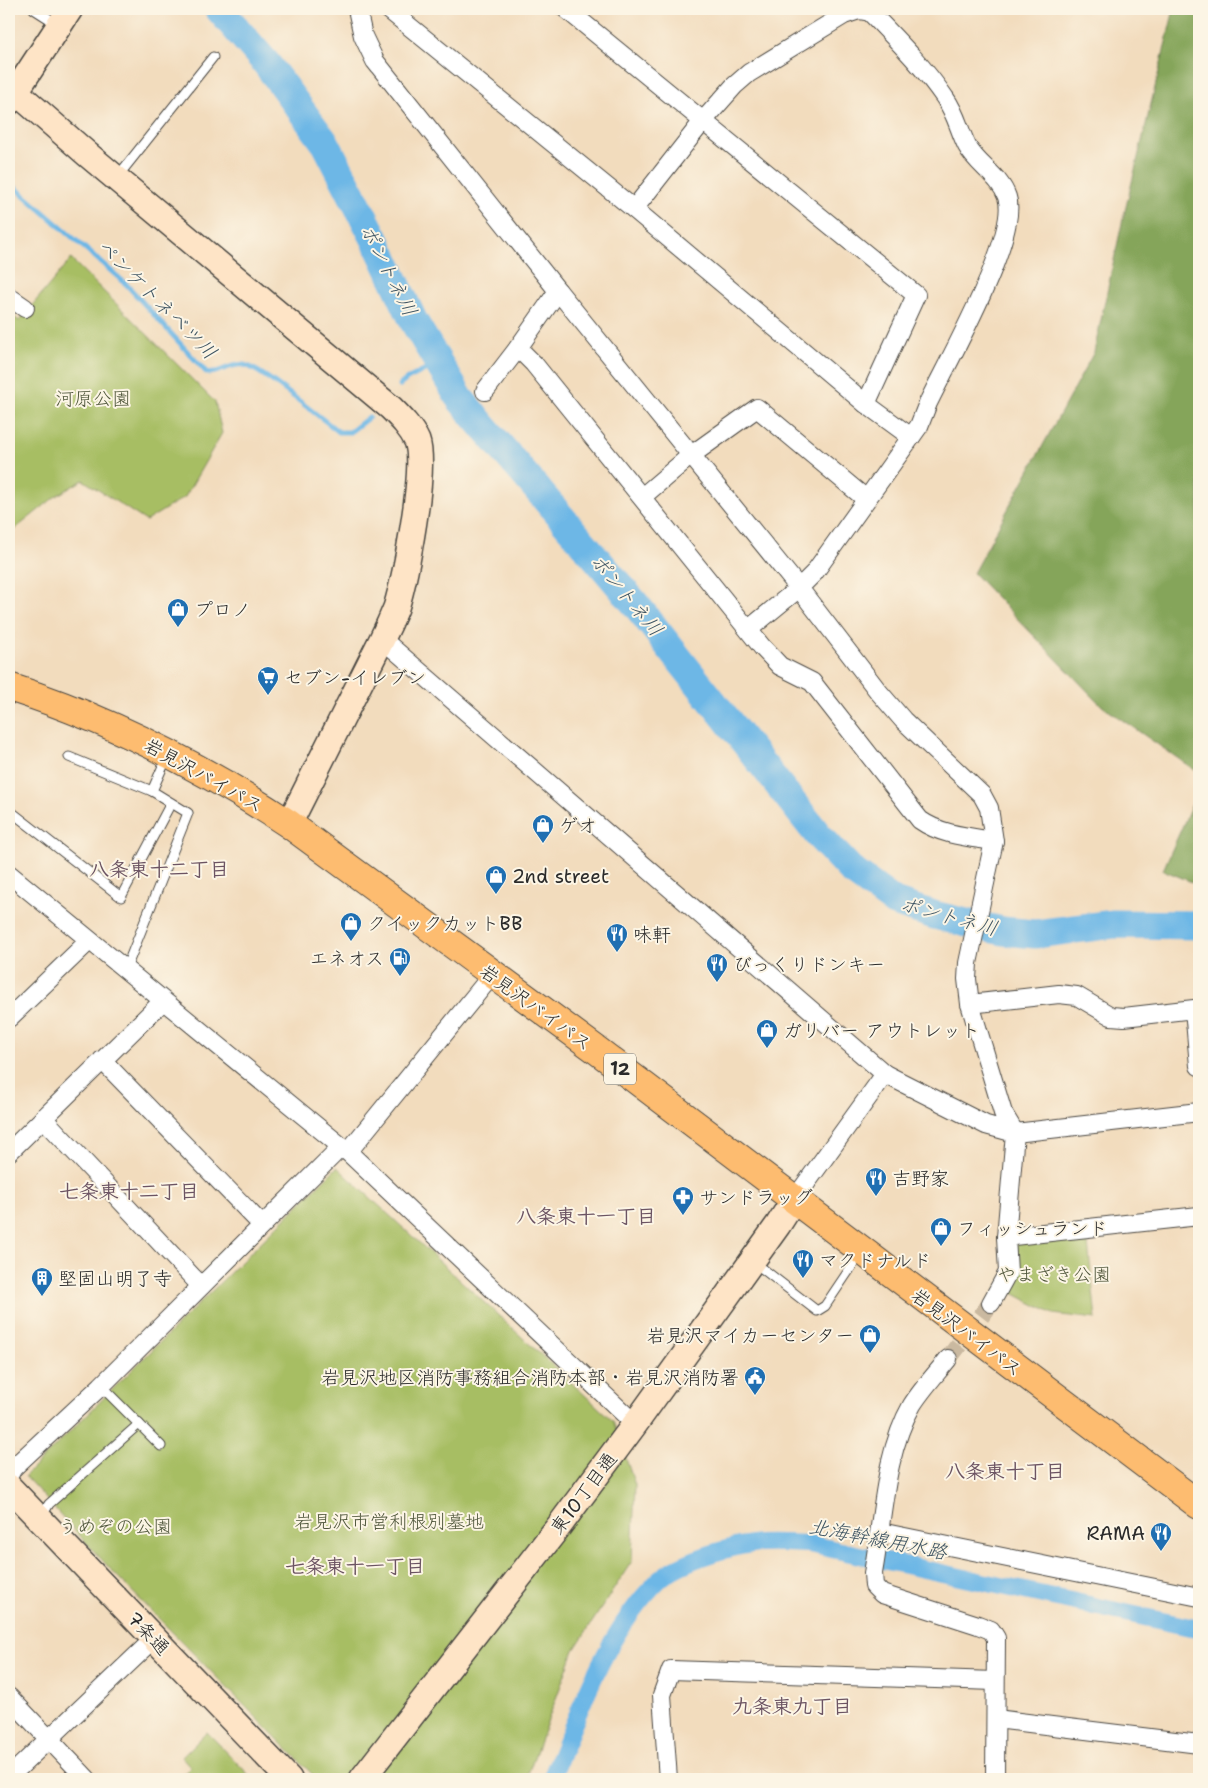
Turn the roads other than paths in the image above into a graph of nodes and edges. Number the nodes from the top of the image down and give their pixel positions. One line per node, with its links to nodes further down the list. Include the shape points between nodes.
1 (34, 9): 5 (lane)
2 (357, 9): 11 (street, via 363,36 375,61)
3 (388, 9): 10 (street)
4 (566, 9): 8 (street)
5 (64, 17): 7 (street)
6 (213, 58): 9 (lane)
7 (12, 97): 9 (street)
8 (703, 121): 10 (street); 16 (street, via 916,295); 17 (street, via 749,73 844,15 859,10 870,12 945,98 968,148 1002,185 1010,209 999,255 925,414)
9 (116, 179): 23 (street, via 391,408 416,441 420,470 407,558 395,609)
10 (634, 209): 16 (street)
11 (558, 291): 14 (street); 18 (street)
12 (9, 297): 13 (street)
13 (25, 308)
14 (518, 348): 15 (street); 19 (street)
15 (485, 391)
16 (866, 404): 17 (street)
17 (911, 437): 20 (street)
18 (690, 456): 19 (street); 20 (street, via 756,408); 21 (street)
19 (642, 497): 22 (street)
20 (866, 500): 21 (street, via 814,573)
21 (799, 588): 22 (street); 31 (street, via 903,720 982,795 989,808)
22 (749, 629): 31 (street, via 780,666 812,682 920,820 946,832)
23 (382, 639): 30 (street); 41 (street)
24 (9, 687): 25 (highway, 岩見沢バイパス / 12, via 86,715)
25 (169, 752): 27 (lane); 30 (highway, 岩見沢バイパス / 12)
26 (68, 758): 27 (lane)
27 (152, 791): 28 (lane)
28 (171, 803): 29 (lane, via 121,897); 34 (lane, via 188,813)
29 (9, 810)
30 (289, 824): 35 (highway, 岩見沢バイパス / 12)
31 (994, 841): 37 (street, via 970,952 967,979)
32 (10, 876): 33 (street)
33 (89, 941): 34 (street); 38 (street)
34 (125, 971): 36 (street)
35 (492, 975): 45 (street); 47 (highway, 岩見沢バイパス / 12)
36 (162, 1002): 39 (street); 45 (street)
37 (970, 1004): 40 (street, via 1059,994 1076,996 1111,1016 1194,1009); 44 (street, via 1003,1112)
38 (9, 1018)
39 (102, 1060): 43 (street); 49 (street)
40 (1199, 1066)
41 (885, 1074): 44 (street, via 986,1125); 47 (street)
42 (1199, 1112): 44 (street)
43 (44, 1118): 46 (street); 53 (street)
44 (1015, 1133): 50 (street)
45 (345, 1150): 49 (street); 58 (street)
46 (9, 1152)
47 (794, 1200): 51 (highway, 岩見沢バイパス / 12); 52 (street, 東10丁目通)
48 (1199, 1216): 50 (street)
49 (262, 1225): 53 (street)
50 (1006, 1237): 54 (street, via 1008,1272)
51 (862, 1252): 52 (lane, via 825,1306 817,1311); 61 (highway, 岩見沢バイパス / 12)
52 (752, 1261): 58 (street, 東10丁目通)
53 (201, 1286): 56 (street)
54 (991, 1304)
55 (948, 1359): 63 (street, via 913,1404 902,1427 894,1450)
56 (101, 1386): 57 (lane); 60 (street, via 13,1468)
57 (139, 1424): 59 (lane); 62 (lane, via 49,1504)
58 (636, 1424): 74 (street, 東10丁目通)
59 (161, 1446)
60 (10, 1490): 62 (street, 7条通)
61 (1199, 1505)
62 (40, 1519): 65 (street, 7条通)
63 (879, 1538): 64 (street); 66 (street, via 874,1586 882,1594 991,1630 996,1638)
64 (1199, 1597)
65 (154, 1639): 69 (street); 73 (street, 7条通)
66 (995, 1681): 68 (street); 75 (street, via 671,1670 662,1695)
67 (9, 1698): 69 (street)
68 (996, 1719): 70 (street); 76 (street)
69 (48, 1739): 71 (street); 72 (street)
70 (1199, 1744)
71 (9, 1777)
72 (87, 1779)
73 (289, 1779)
74 (362, 1779)
75 (668, 1779)
76 (995, 1779)

